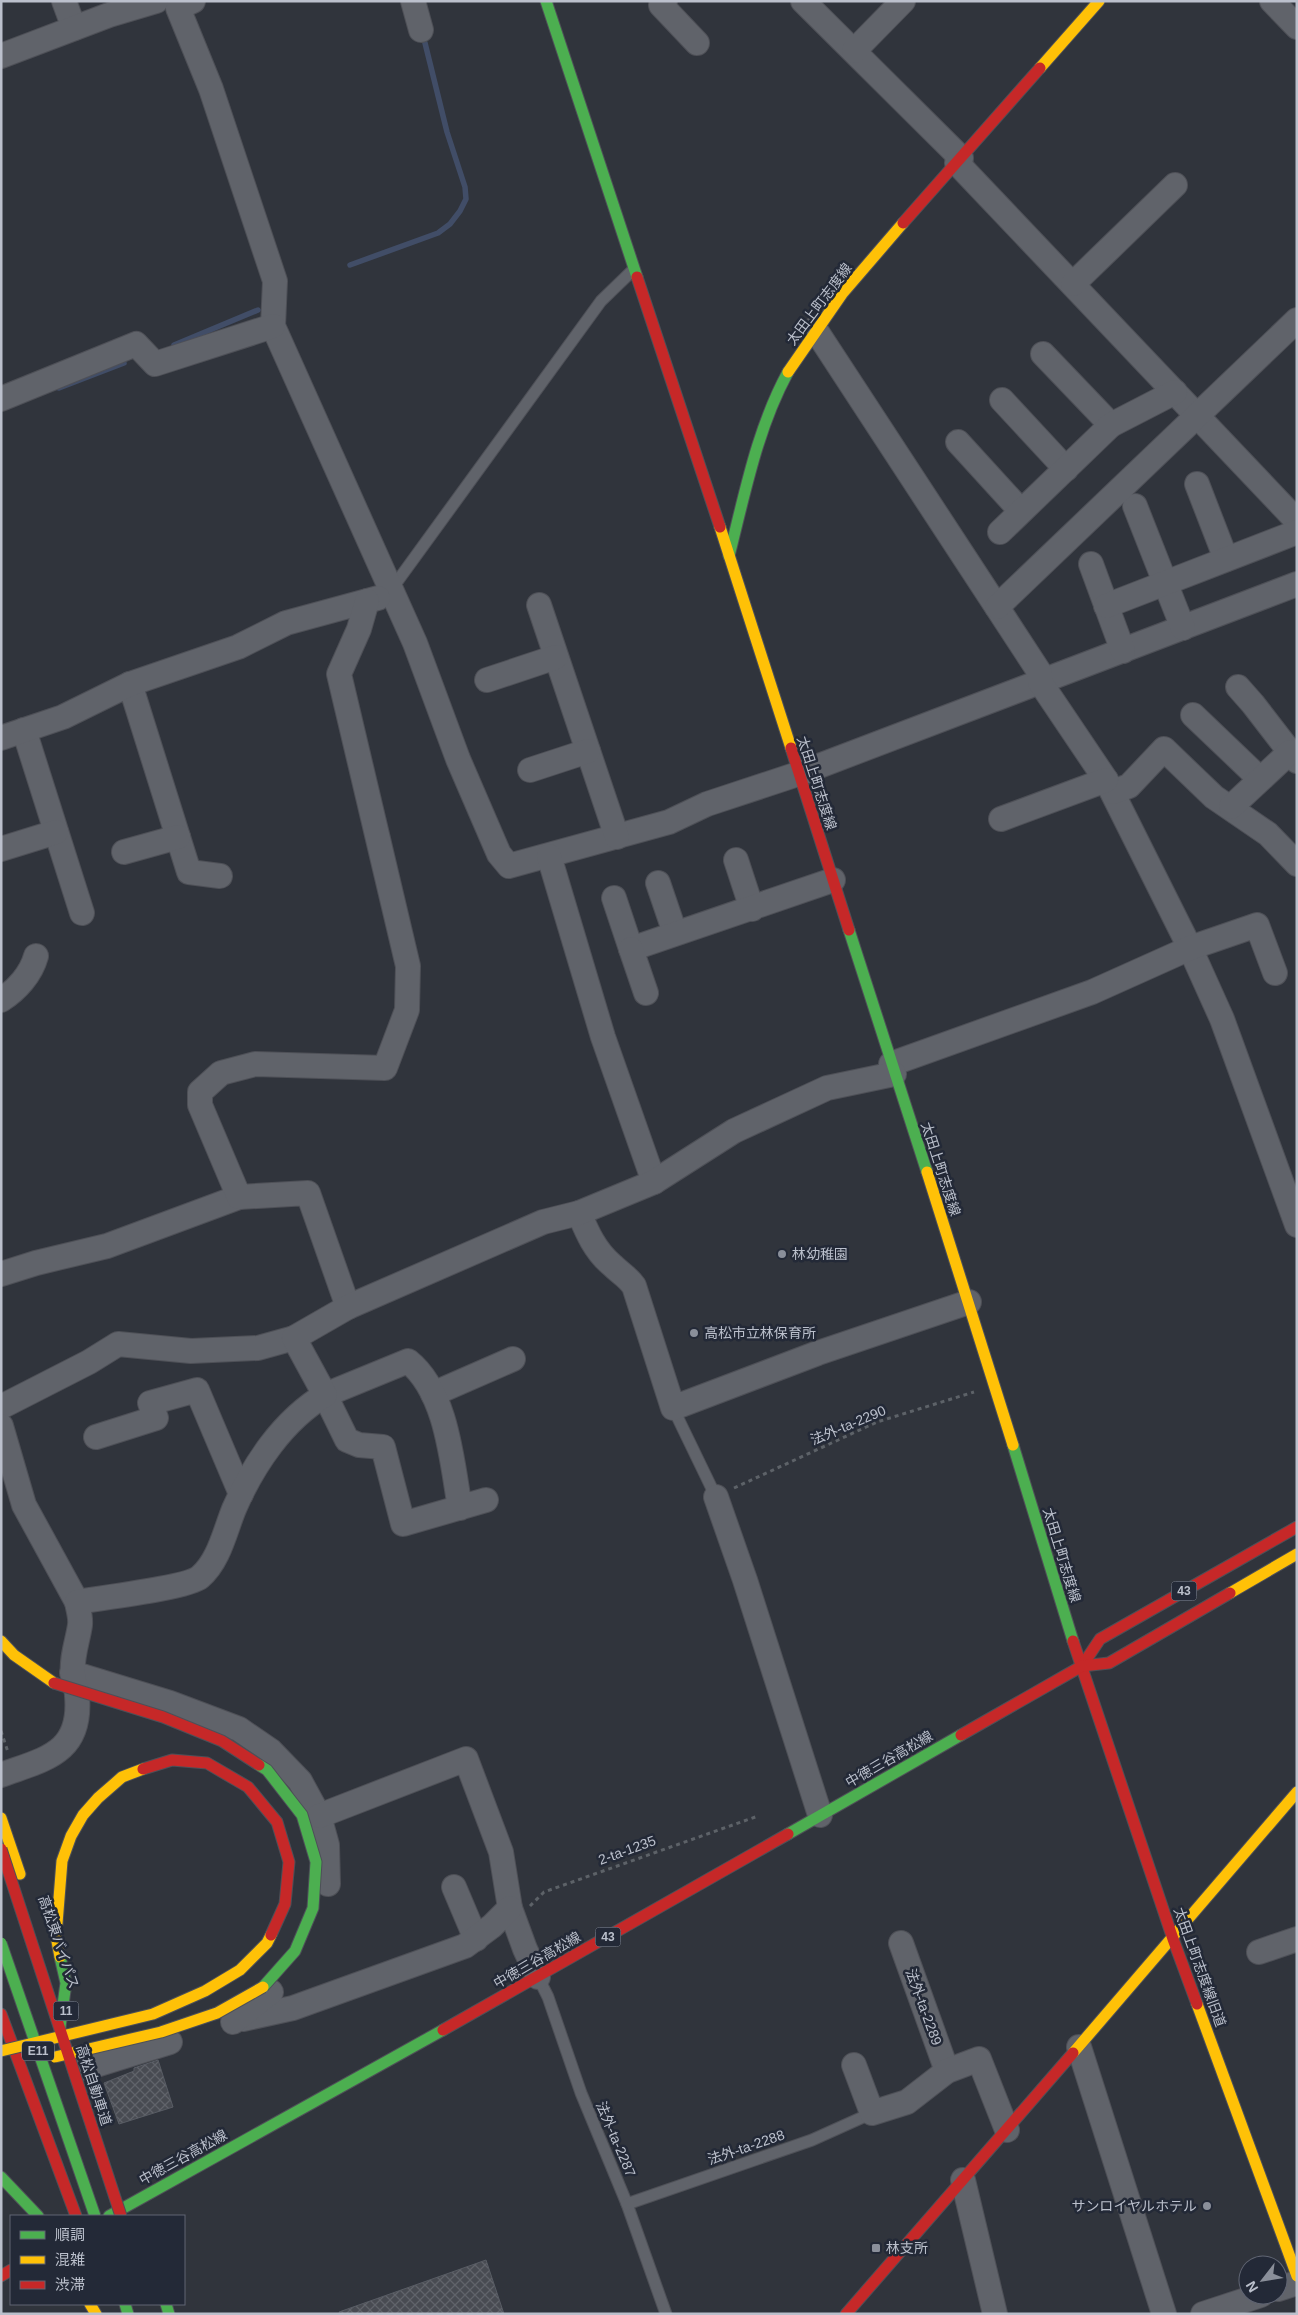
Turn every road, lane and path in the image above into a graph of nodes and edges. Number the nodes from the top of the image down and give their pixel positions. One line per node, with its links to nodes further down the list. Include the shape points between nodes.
1 (64, 1): 12 (street)
2 (156, 1): 12 (street)
3 (413, 1): 13 (street)
4 (546, 1): 19 (main road)
5 (665, 1): 14 (street, via 661,5)
6 (803, 1): 15 (street)
7 (904, 1): 15 (street)
8 (1099, 1): 17 (main road, 太田上町志度線)
9 (1272, 1): 11 (street)
10 (182, 3): 22 (street, via 275,281)
11 (1297, 26)
12 (74, 28): 16 (street)
13 (421, 30)
14 (697, 43)
15 (854, 51): 17 (street)
16 (1, 56)
17 (959, 160): 20 (street); 23 (main road, 太田上町志度線)
18 (1175, 185): 20 (street)
19 (634, 269): 38 (main road); 43 (lane, via 601,301)
20 (1074, 284): 25 (street)
21 (1297, 320): 28 (street)
22 (273, 326): 26 (street, via 155,364 136,344); 43 (street)
23 (815, 329): 38 (main road, 太田上町志度線, via 786,375 764,426); 47 (street)
24 (1042, 354): 29 (street)
25 (1175, 392): 28 (street); 29 (street)
26 (1, 399)
27 (1002, 400): 31 (street)
28 (1196, 414): 35 (street); 47 (street)
29 (1111, 425): 31 (street)
30 (958, 442): 34 (street)
31 (1066, 469): 34 (street)
32 (1197, 484): 39 (street)
33 (1135, 506): 41 (street)
34 (1021, 511): 36 (street)
35 (1297, 521)
36 (1000, 532)
37 (1297, 532): 39 (street)
38 (729, 556): 61 (main road, 太田上町志度線)
39 (1226, 559): 41 (street)
40 (1091, 564): 46 (street)
41 (1165, 583): 46 (street); 48 (street)
42 (1297, 584): 48 (street)
43 (391, 592): 44 (street); 71 (street, via 415,643 458,759 499,854 510,866)
44 (367, 601): 53 (street, via 286,623 238,647); 89 (street, via 359,630 339,674 408,966 406,1010 385,1068 255,1064 221,1073 200,1092 200,1104)
45 (539, 605): 50 (street)
46 (1106, 606): 49 (street)
47 (997, 608): 52 (street, via 1040,673)
48 (1183, 628): 49 (street)
49 (1123, 651): 52 (street)
50 (556, 657): 51 (street); 58 (street)
51 (487, 680)
52 (1040, 682): 61 (street); 63 (street)
53 (130, 684): 56 (street, via 63,717); 67 (street)
54 (1238, 687): 59 (street)
55 (1193, 715): 62 (street)
56 (24, 730): 57 (street); 66 (street)
57 (1, 738)
58 (588, 751): 60 (street); 68 (street)
59 (1293, 757): 62 (street)
60 (530, 770)
61 (798, 774): 68 (street, via 707,804 669,822); 75 (main road, 太田上町志度線)
62 (1259, 778): 64 (street)
63 (1109, 786): 64 (street, via 1129,786 1164,749 1214,797); 65 (street); 81 (street)
64 (1231, 807): 73 (street, via 1268,834)
65 (1000, 819)
66 (56, 832): 69 (street); 79 (street)
67 (178, 837): 70 (street); 74 (street, via 189,872)
68 (616, 837): 71 (street)
69 (1, 849)
70 (124, 852)
71 (549, 856): 88 (street, via 603,1037)
72 (736, 860): 78 (street)
73 (1297, 864)
74 (220, 876)
75 (833, 880): 78 (street); 87 (main road, 太田上町志度線)
76 (658, 883): 80 (street)
77 (614, 898): 82 (street)
78 (752, 908): 80 (street)
79 (82, 913)
80 (675, 933): 82 (street)
81 (1190, 948): 84 (street, via 1257,925); 87 (street, via 1092,992); 91 (street, via 1222,1019)
82 (631, 949): 85 (street)
83 (36, 956): 86 (street, via 32,968 12,993)
84 (1275, 973)
85 (646, 992)
86 (1, 1000)
87 (893, 1069): 88 (street, via 827,1088 755,1120); 93 (main road, 太田上町志度線)
88 (654, 1182): 90 (street)
89 (240, 1196): 92 (street, via 107,1246); 94 (street, via 308,1193)
90 (579, 1213): 94 (street, via 543,1222); 101 (street, via 597,1248 634,1286)
91 (1297, 1225)
92 (1, 1274)
93 (969, 1302): 97 (main road, 太田上町志度線); 101 (street, via 818,1353)
94 (348, 1307): 95 (street)
95 (294, 1338): 99 (street); 100 (street, via 258,1348 191,1351 118,1344)
96 (513, 1359): 98 (street)
97 (995, 1386): 105 (path, 法外-ta-2290, via 877,1422); 112 (main road, 太田上町志度線)
98 (433, 1394): 99 (street, via 416,1367 408,1361); 107 (street, via 448,1435)
99 (325, 1395): 104 (street, via 310,1404 263,1454); 107 (street, via 348,1440 359,1445 383,1447 403,1524)
100 (1, 1407)
101 (673, 1408): 105 (lane)
102 (1, 1426): 110 (street, via 24,1504)
103 (96, 1438): 104 (street, via 156,1418 150,1403 197,1390)
104 (241, 1494): 110 (street, via 213,1561 199,1578)
105 (716, 1497): 116 (street)
106 (486, 1500): 107 (street)
107 (460, 1508)
108 (1297, 1527): 112 (main road, 中徳三谷高松線 / 43, via 1100,1639)
109 (1297, 1554): 112 (main road, 中徳三谷高松線 / 43, via 1109,1663)
110 (77, 1602): 113 (street, via 80,1622)
111 (1, 1642): 136 (main road, bridge, via 54,1683 163,1717 214,1738 267,1770 302,1814 316,1862 310,1917 295,1951 263,1987 217,2013 161,2032)
112 (1082, 1666): 116 (main road, 中徳三谷高松線 / 43); 124 (main road, 太田上町志度線旧道)
113 (72, 1673): 114 (street, via 78,1715 72,1735 58,1752 38,1763); 117 (street, via 170,1703 239,1729 271,1751 300,1781)
114 (1, 1775)
115 (1297, 1792): 124 (main road)
116 (820, 1815): 129 (main road, 中徳三谷高松線 / 43)
117 (319, 1816): 122 (street, via 466,1759 501,1852); 131 (street, via 327,1845 328,1887 311,1942 293,1971)
118 (758, 1816): 122 (path, 2-ta-1235, via 544,1892)
119 (1, 1818): 138 (main road, 高松東バイパス / 11)
120 (1, 1849): 132 (main road, 高松自動車道 / E11, bridge)
121 (454, 1887): 123 (street)
122 (512, 1915): 123 (street); 129 (street)
123 (476, 1938): 131 (street, via 465,1946 293,2008)
124 (1173, 1939): 133 (main road); 151 (main road, 太田上町志度線旧道)
125 (1297, 1939): 128 (street)
126 (1, 1943): 147 (main road, E11, bridge)
127 (901, 1943): 137 (street, 法外-ta-2289)
128 (1259, 1952)
129 (538, 1977): 143 (main road, 中徳三谷高松線 / 43); 144 (lane, 法外-ta-2287)
130 (1, 2014): 146 (main road)
131 (233, 2022): 138 (street)
132 (60, 2027): 134 (main road, bridge, via 66,1984 56,1936 62,1862 83,1815 122,1777 172,1760 206,1763 248,1787 277,1822 289,1862 285,1904 266,1943 240,1970 205,1991 153,2014); 149 (main road, 高松自動車道 / E11, bridge)
133 (1079, 2047): 140 (main road); 156 (street)
134 (1, 2051)
135 (854, 2065): 139 (street)
136 (11, 2068)
137 (947, 2071): 139 (street, via 908,2102); 140 (street, via 979,2059)
138 (87, 2073)
139 (872, 2113): 144 (lane, 法外-ta-2288, via 812,2140)
140 (1007, 2130): 142 (main road)
141 (1, 2177): 145 (main road)
142 (963, 2180): 153 (main road); 155 (street)
143 (130, 2199): 148 (main road, 中徳三谷高松線 / 43); 150 (main road)
144 (627, 2204): 154 (lane, 法外-ta-2287)
145 (37, 2215)
146 (76, 2215)
147 (95, 2215)
148 (110, 2215)
149 (121, 2215)
150 (136, 2215)
151 (1297, 2276)
152 (1238, 2303): 157 (street)
153 (851, 2311)
154 (666, 2314)
155 (995, 2314)
156 (1164, 2314)
157 (1203, 2314)

